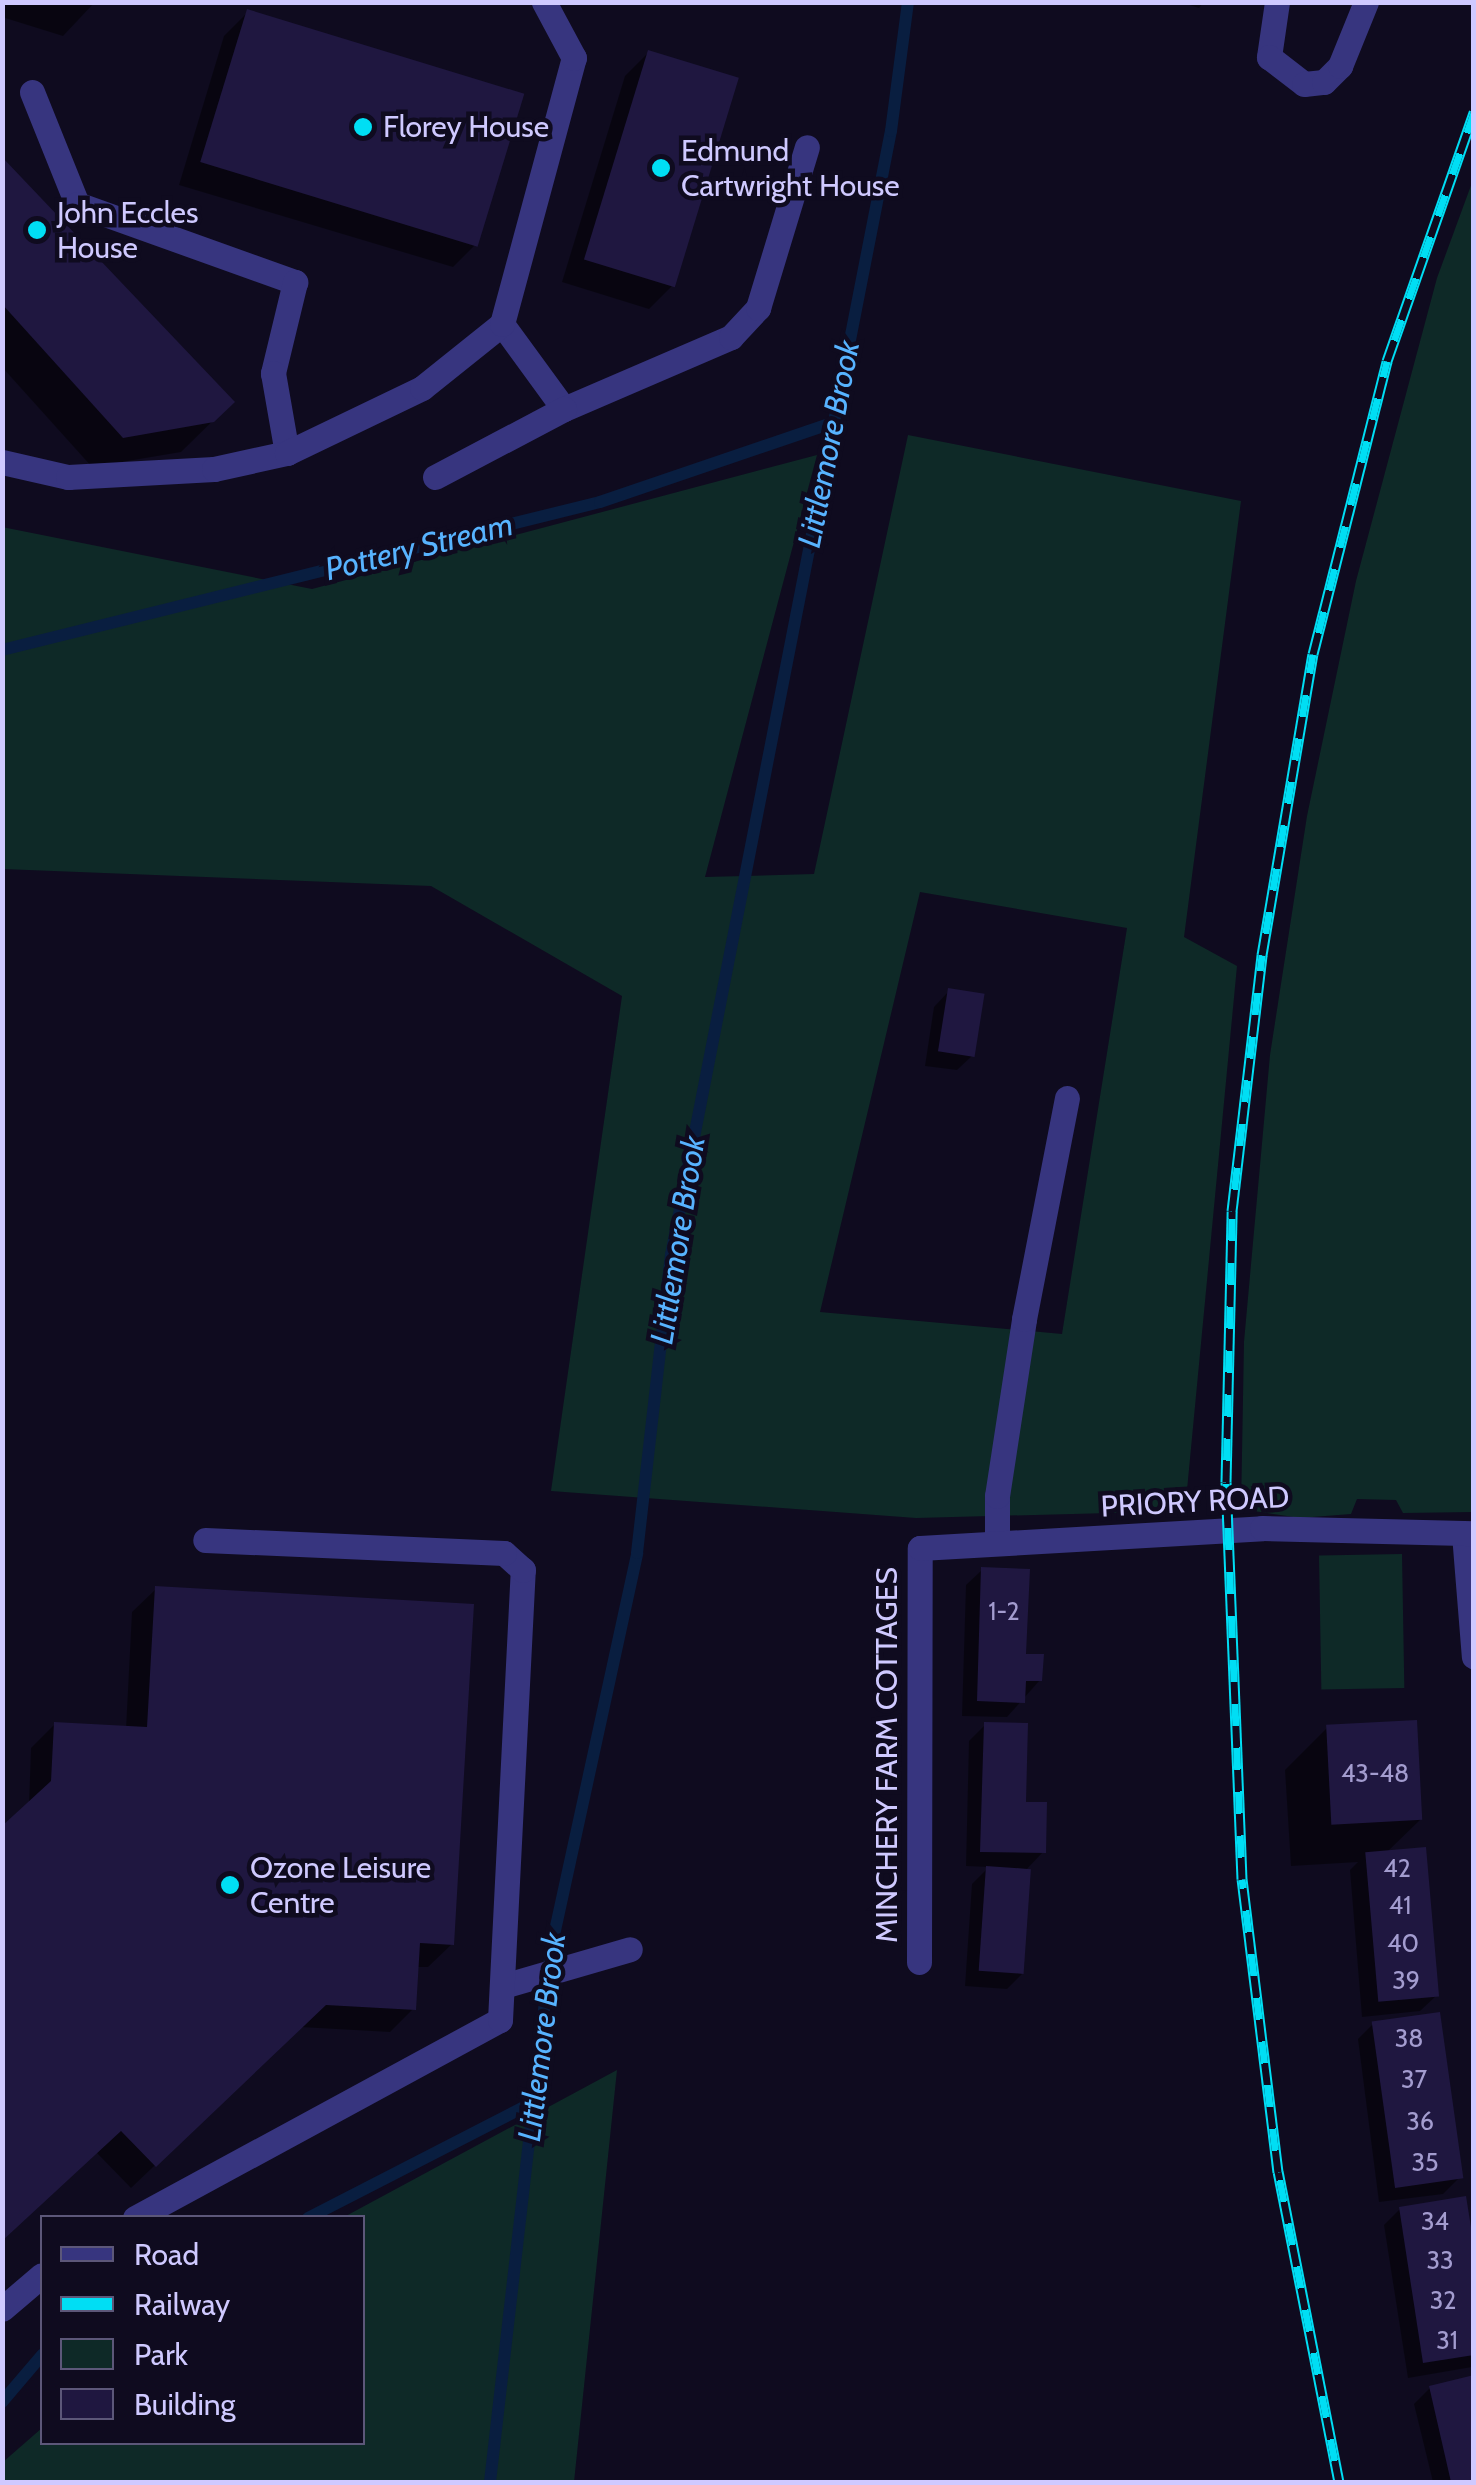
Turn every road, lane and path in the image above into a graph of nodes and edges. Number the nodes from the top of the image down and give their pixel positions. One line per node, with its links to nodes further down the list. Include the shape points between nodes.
1 (544, 2): 6 (street, via 574,58)
2 (1277, 2): 3 (street, via 1268,56 1304,84 1324,82 1340,66)
3 (1366, 2)
4 (32, 92): 8 (street, via 77,204 296,282 273,373)
5 (807, 147): 7 (street, via 758,308 731,336)
6 (502, 324): 7 (street); 8 (street, via 422,388)
7 (564, 409): 10 (street)
8 (287, 453): 9 (street, via 214,470 68,478)
9 (2, 462)
10 (435, 478)
11 (1067, 1098): 14 (street, via 1024,1318 997,1496)
12 (1469, 1533): 14 (street, PRIORY ROAD, via 1262,1528); 16 (street)
13 (205, 1540): 19 (street, via 504,1553 523,1570)
14 (997, 1543): 15 (street, PRIORY ROAD)
15 (920, 1548): 18 (street, MINCHERY FARM COTTAGES)
16 (1474, 1657)
17 (630, 1949): 19 (street)
18 (920, 1962)
19 (503, 1986): 20 (street, via 500,2020)
20 (140, 2215)
21 (40, 2276): 22 (street)
22 (2, 2308)

